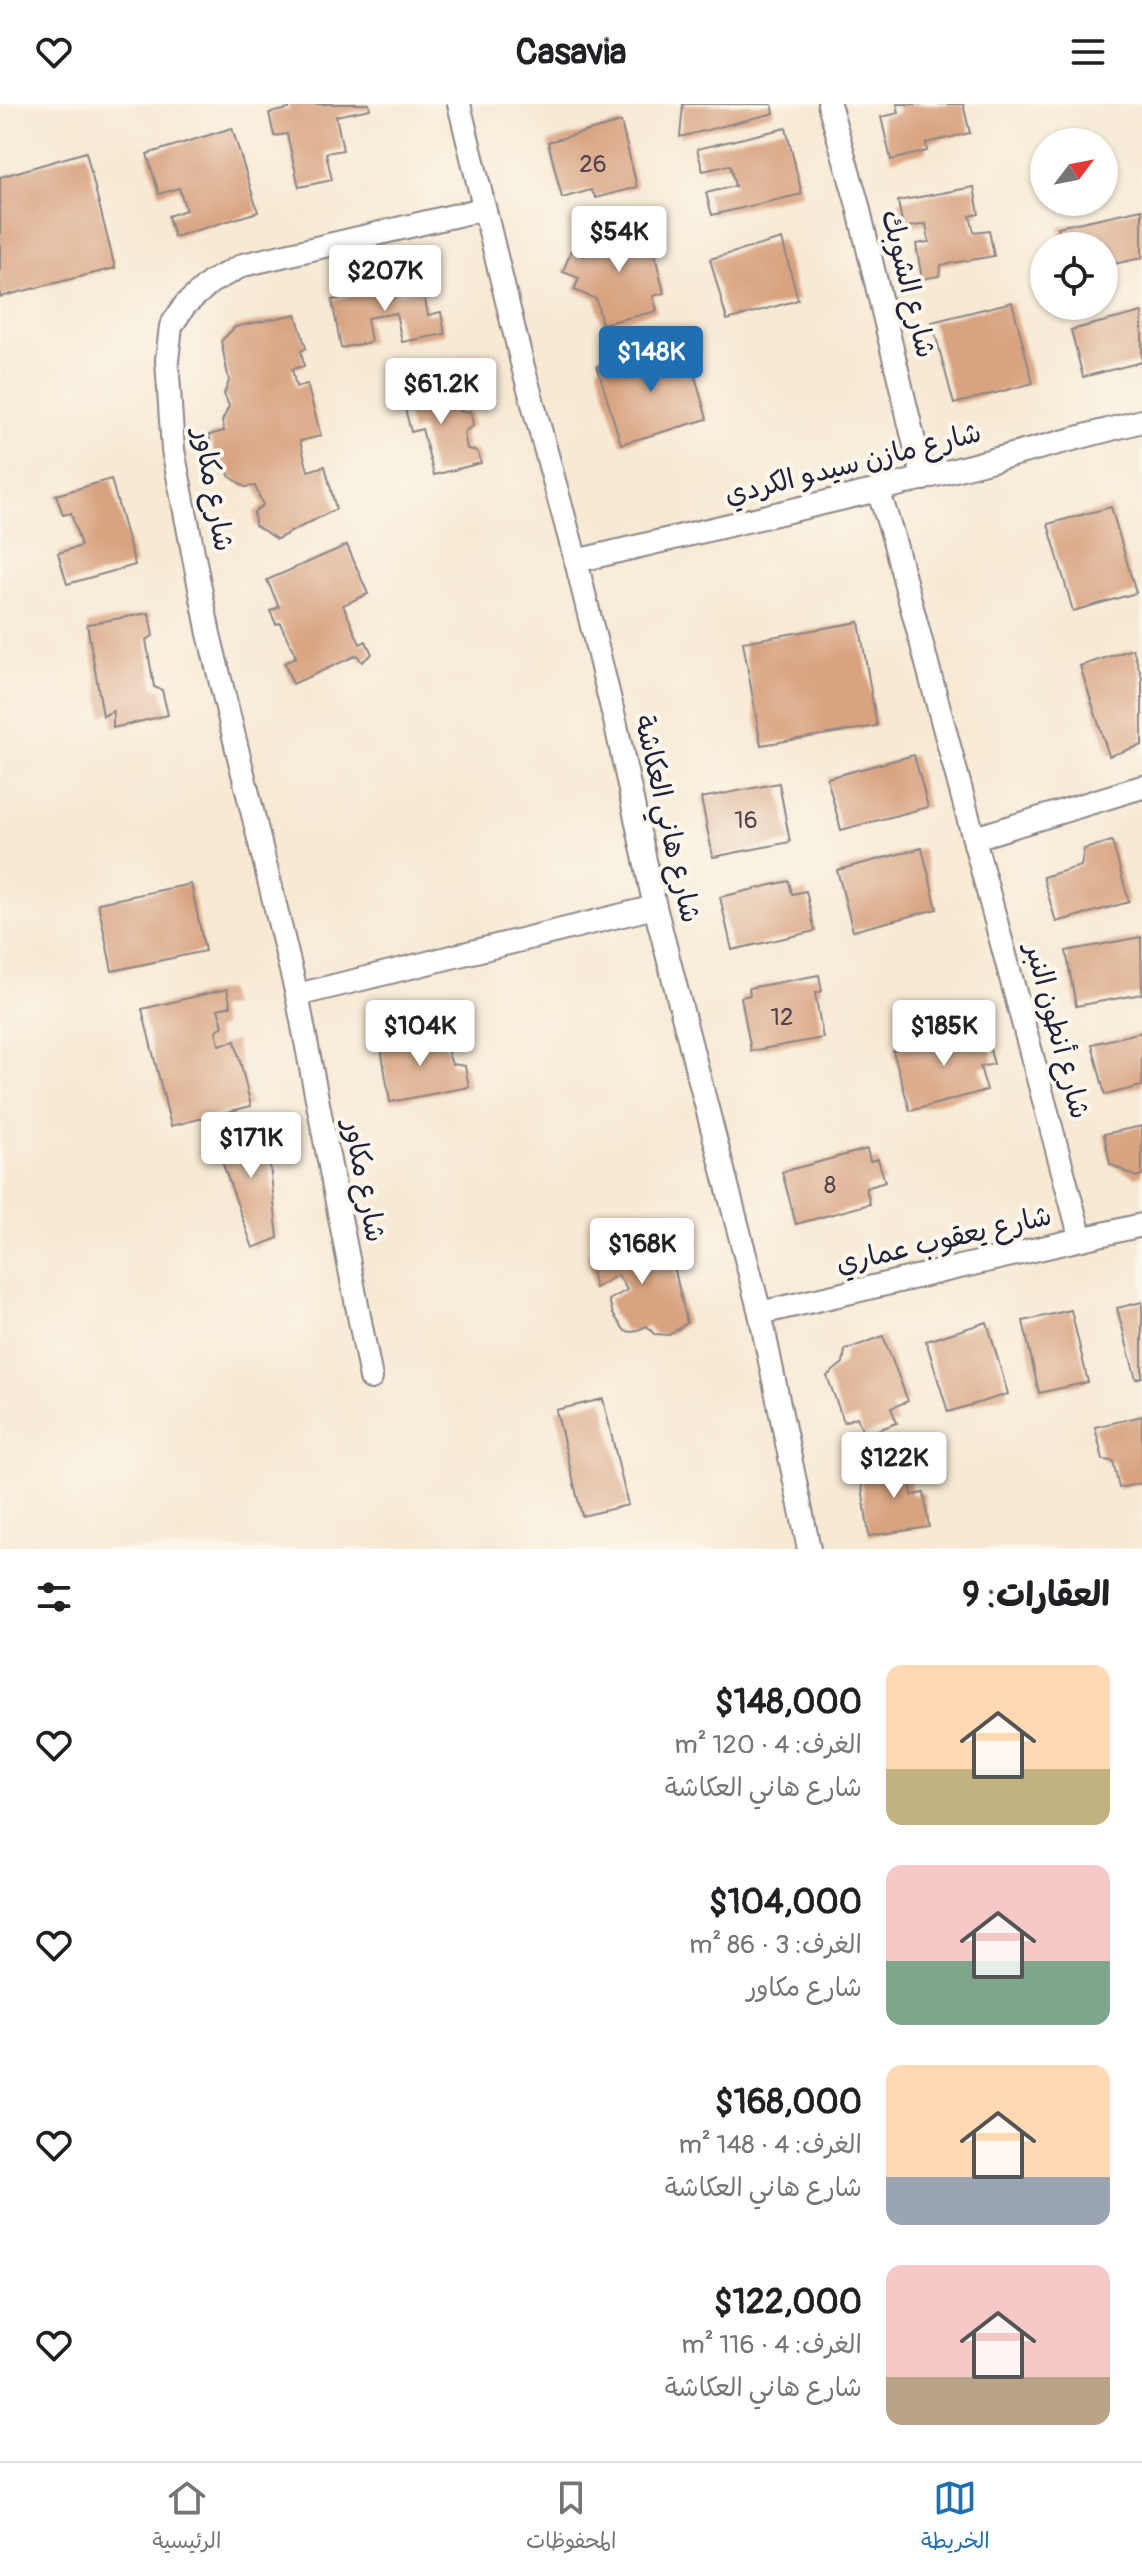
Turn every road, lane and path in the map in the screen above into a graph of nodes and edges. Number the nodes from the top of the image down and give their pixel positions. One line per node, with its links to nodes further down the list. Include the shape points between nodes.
1 (459, 104): 3 (street, شارع هاني العكاشة)
2 (829, 104): 5 (street, شارع الشوبك)
3 (483, 209): 7 (street, شارع هاني العكاشة); 11 (street, شارع مكاور, via 243,265 211,282 171,326 167,360 173,450 209,634)
4 (1142, 421): 5 (street, شارع مازن سيدو الكردي)
5 (923, 479): 6 (street, شارع مازن سيدو الكردي)
6 (878, 490): 7 (street, شارع مازن سيدو الكردي); 9 (street, شارع أنطون النبر)
7 (576, 561): 10 (street, شارع هاني العكاشة)
8 (1142, 787): 9 (street)
9 (975, 838): 13 (street, شارع أنطون النبر)
10 (655, 907): 11 (street); 14 (street, شارع هاني العكاشة)
11 (297, 995): 15 (street, شارع مكاور)
12 (1142, 1225): 13 (street, شارع يعقوب عماري)
13 (1081, 1239): 14 (street, شارع يعقوب عماري)
14 (760, 1313): 16 (street, شارع هاني العكاشة)
15 (371, 1378)
16 (809, 1549)

